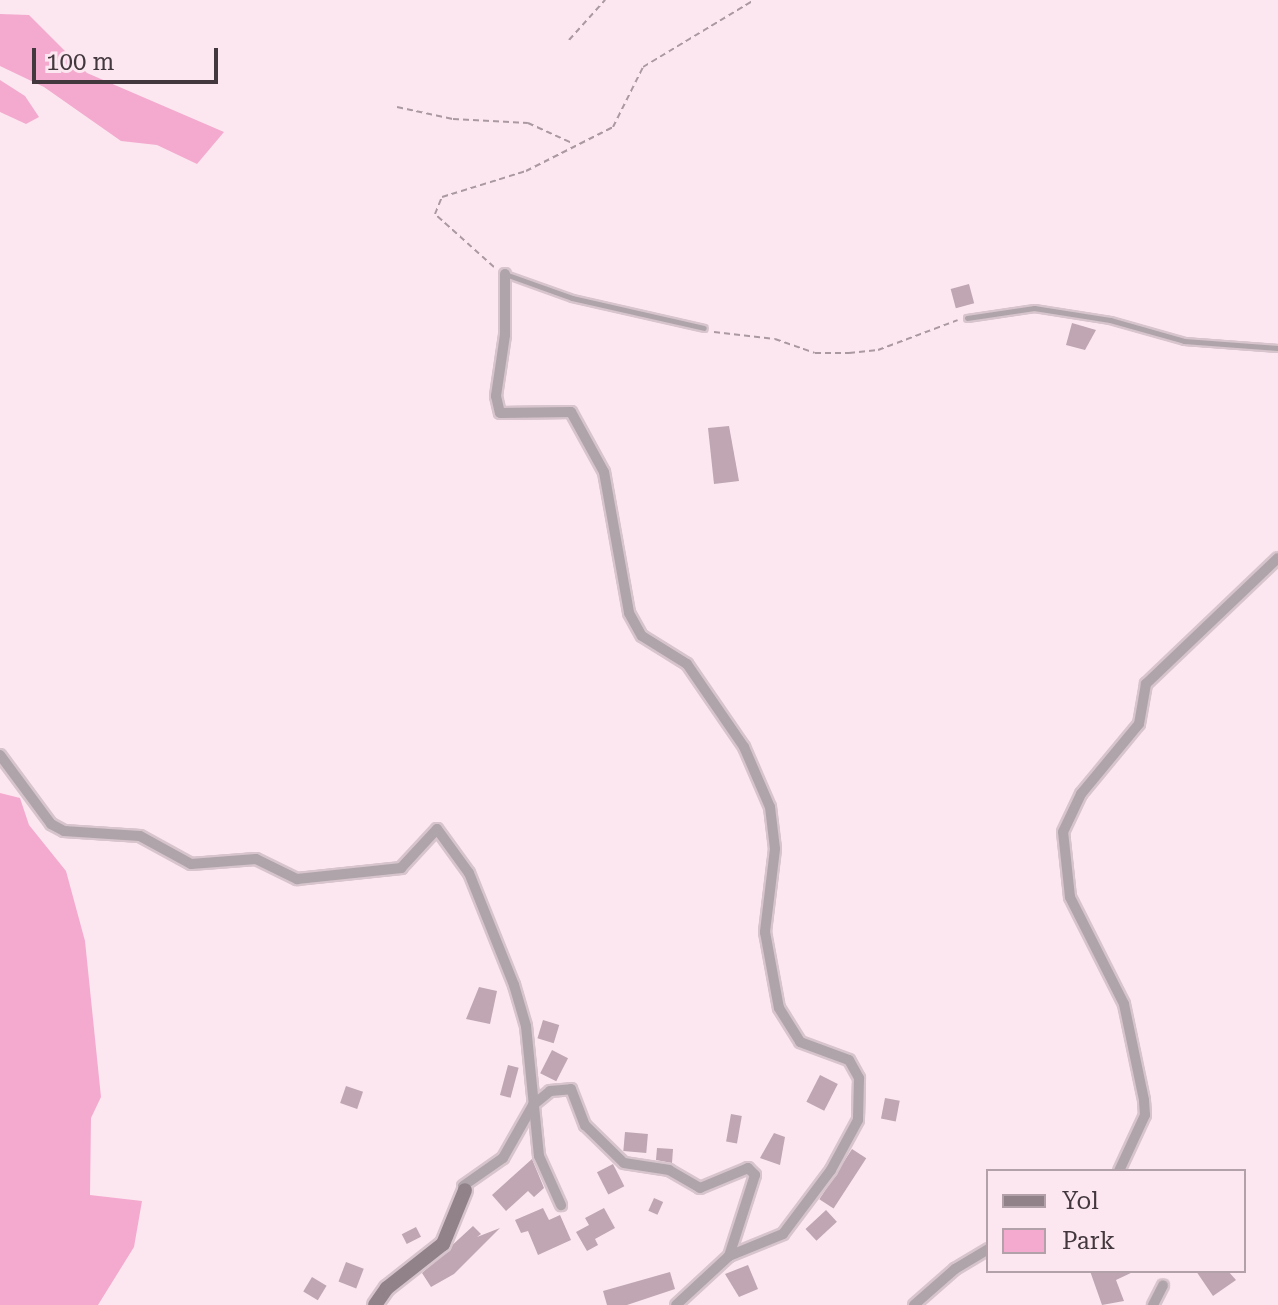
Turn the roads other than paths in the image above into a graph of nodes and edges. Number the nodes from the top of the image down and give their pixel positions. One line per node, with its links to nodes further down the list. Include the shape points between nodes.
1 (505, 274): 3 (lane, via 572,298); 12 (street, via 505,335 496,396 500,413 571,412 604,472 629,613 642,636 687,664 744,747 770,807 775,849 765,932 779,1008 800,1042 849,1060 859,1078 858,1120 831,1170 783,1234)
2 (967, 318): 4 (lane, via 1034,308 1110,320 1184,341)
3 (704, 328)
4 (1278, 348)
5 (1278, 558): 8 (street, via 1146,684 1139,724 1081,794 1063,832 1070,897 1124,1004 1144,1100 1145,1115)
6 (0, 755): 7 (street, via 51,824 64,831 140,836 191,864 256,859 297,879 401,868 437,829 482,900 514,985 526,1026)
7 (533, 1105): 9 (street, via 503,1158); 10 (street, via 539,1156); 12 (street, via 550,1091 571,1089 585,1125 624,1163 669,1170 700,1188 748,1168 755,1175 755,1188)
8 (1120, 1169)
9 (465, 1190): 14 (street, via 443,1244 387,1288)
10 (561, 1205)
11 (986, 1250): 16 (street)
12 (729, 1256): 15 (street)
13 (1163, 1285): 17 (street)
14 (375, 1305)
15 (676, 1305)
16 (914, 1305)
17 (1153, 1305)

